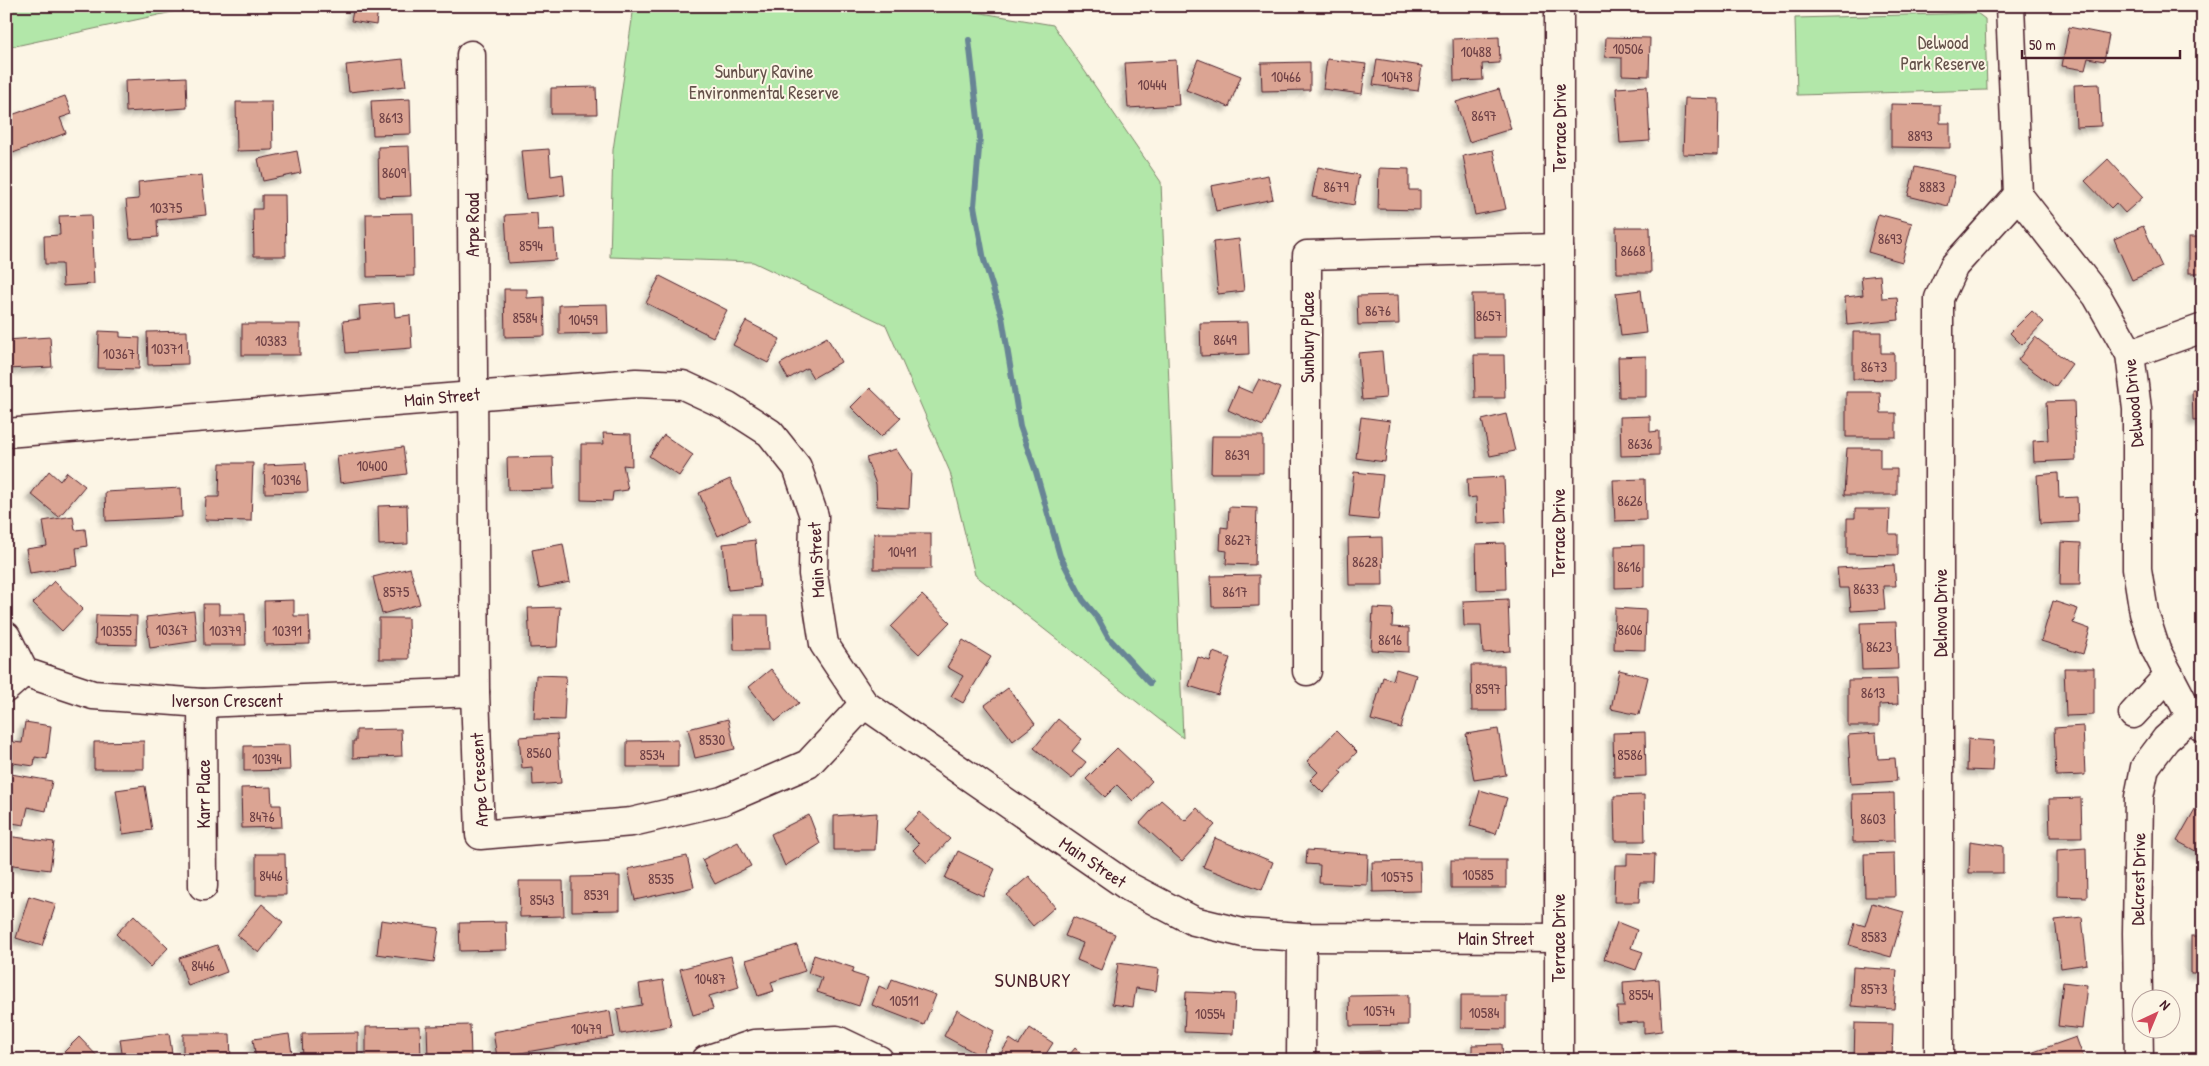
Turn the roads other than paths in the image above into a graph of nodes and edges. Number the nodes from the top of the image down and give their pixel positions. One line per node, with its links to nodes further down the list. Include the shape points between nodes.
1 (1559, 6): 5 (street, Terrace Drive)
2 (2010, 6): 4 (street)
3 (471, 55): 8 (street, Arpe Road)
4 (2018, 195): 7 (street, Delwood Drive, via 2097,296); 27 (street, Delnova Drive, via 1954,266 1939,298)
5 (1559, 248): 11 (street, Sunbury Place, via 1307,254); 21 (street, Terrace Drive)
6 (2203, 328): 7 (street)
7 (2130, 354): 12 (street, Delwood Drive, via 2137,409 2137,569 2144,613 2156,650)
8 (473, 395): 9 (street, Main Street); 14 (street, Arpe Crescent); 16 (street, Main Street, via 636,383 683,386 728,406 770,433 796,467 814,516 813,574 824,644)
9 (6, 433)
10 (6, 636): 13 (street, Iverson Crescent)
11 (1307, 671)
12 (2169, 675): 17 (street); 18 (street, Delwood Drive)
13 (15, 680): 15 (street, Iverson Crescent, via 93,695)
14 (475, 692): 15 (street, Iverson Crescent); 16 (street, Arpe Crescent, via 480,835 632,822 722,801 808,764)
15 (202, 703): 19 (street, Karr Place)
16 (864, 704): 20 (street, Main Street, via 1129,887 1194,920 1243,933)
17 (2133, 714)
18 (2197, 723): 28 (street, Delcrest Drive, via 2166,739 2145,767 2139,797)
19 (203, 886)
20 (1302, 938): 21 (street, Main Street); 25 (street)
21 (1558, 938): 26 (street, Terrace Drive)
22 (773, 1052): 23 (street, via 754,1044); 24 (street, via 837,1040)
23 (706, 1060)
24 (879, 1060)
25 (1301, 1060)
26 (1559, 1060)
27 (1939, 1060)
28 (2139, 1060)

